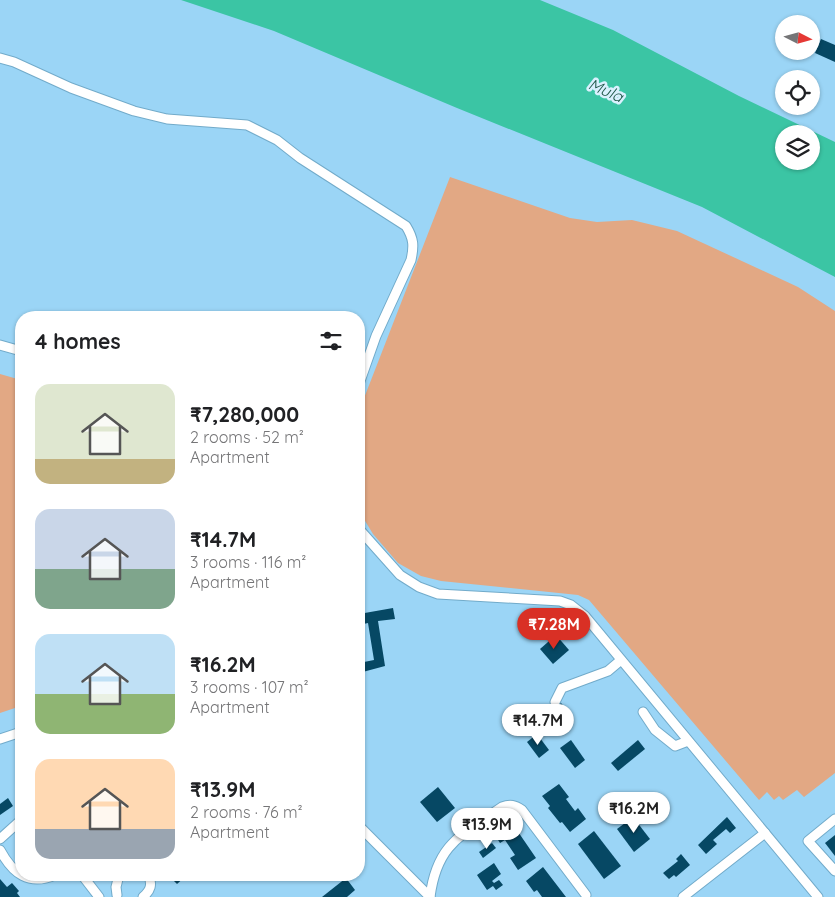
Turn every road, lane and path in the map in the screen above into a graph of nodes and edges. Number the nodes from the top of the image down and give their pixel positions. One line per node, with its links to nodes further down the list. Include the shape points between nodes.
1 (0, 58): 4 (lane, via 134,111 167,119 248,125 277,140 406,226 413,237 411,260)
2 (0, 345): 3 (lane)
3 (15, 349)
4 (365, 367)
5 (365, 536): 6 (lane, via 400,575 438,594 560,601 571,605 585,616)
6 (621, 660): 7 (lane, via 608,672 562,688); 11 (lane)
7 (555, 702)
8 (644, 712): 11 (lane, via 655,730 675,746)
9 (15, 734): 10 (lane)
10 (0, 739)
11 (688, 741): 15 (lane)
12 (835, 818): 19 (lane, via 808,841)
13 (15, 825): 16 (lane)
14 (365, 832): 27 (lane)
15 (765, 833): 28 (lane); 29 (lane)
16 (0, 839)
17 (0, 850): 18 (lane)
18 (15, 869)
19 (835, 872)
20 (87, 881): 25 (lane)
21 (118, 881): 24 (lane)
22 (151, 881): 26 (lane, via 150,889)
23 (586, 895): 27 (lane, via 522,810 508,804 452,842 439,864)
24 (118, 896)
25 (99, 897)
26 (143, 897)
27 (430, 897)
28 (683, 897)
29 (818, 897)

